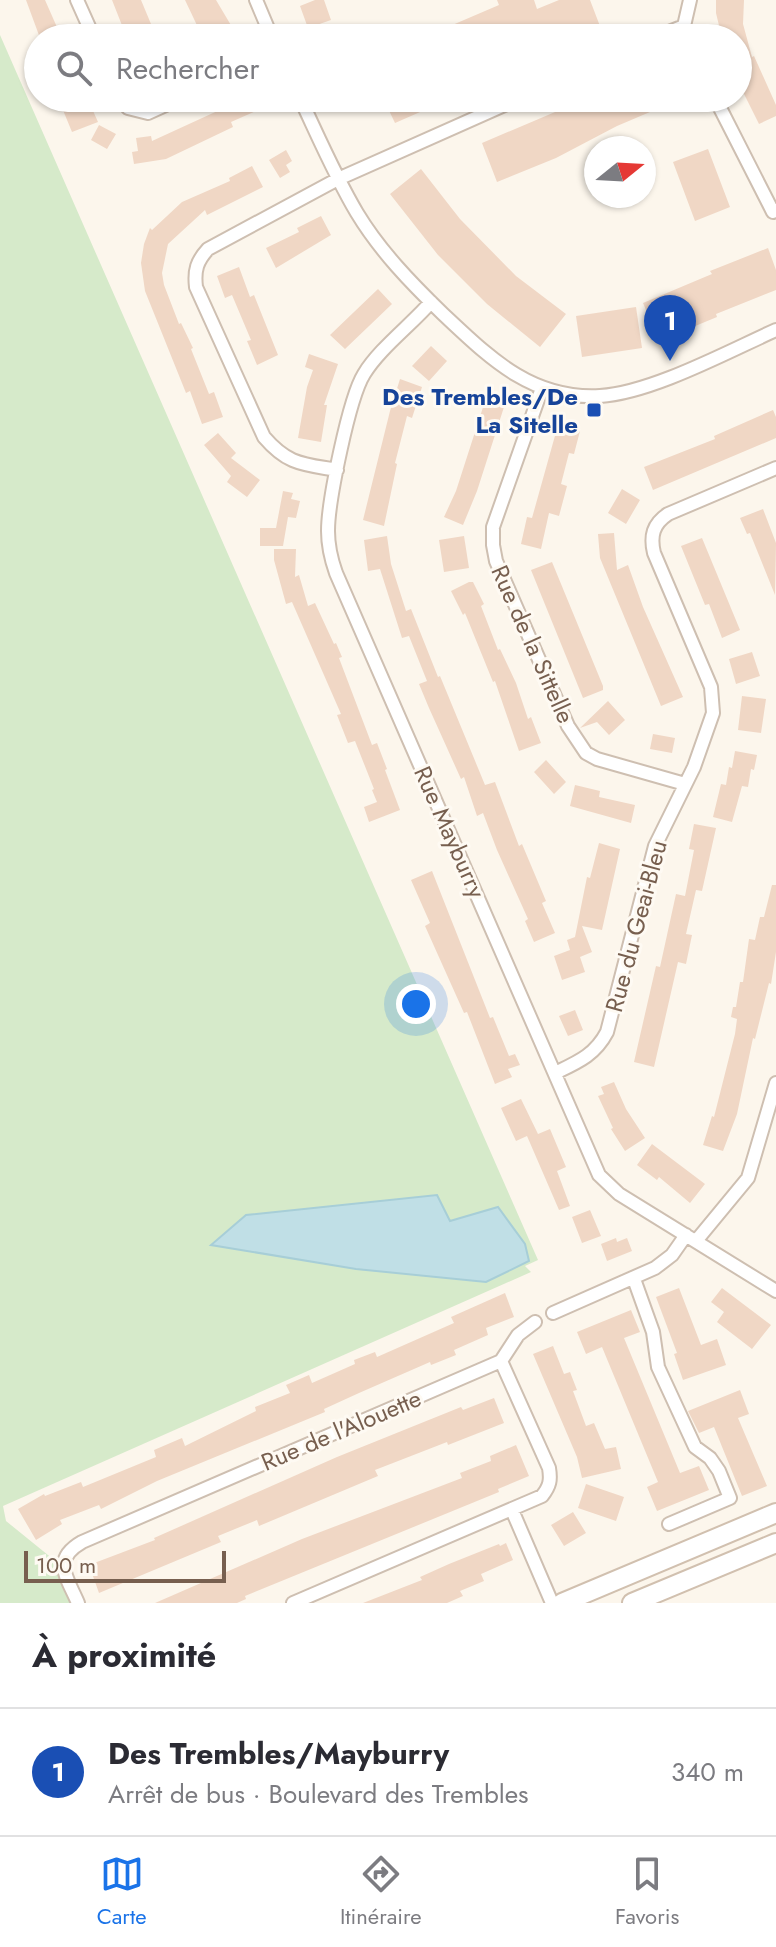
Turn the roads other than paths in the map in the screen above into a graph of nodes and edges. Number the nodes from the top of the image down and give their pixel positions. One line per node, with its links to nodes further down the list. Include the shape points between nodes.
1 (77, 0): 4 (street)
2 (256, 0): 5 (street)
3 (690, 0): 6 (street)
4 (88, 24)
5 (266, 24)
6 (688, 24)
7 (307, 112): 10 (street)
8 (489, 112): 10 (street)
9 (722, 112): 11 (street)
10 (338, 179): 12 (street, via 375,241); 16 (street, via 208,249 195,274 196,287 264,437 292,462)
11 (776, 210)
12 (431, 302): 14 (street, via 494,362); 16 (street, Rue Mayburry, via 361,378)
13 (776, 330): 14 (street, via 625,393 580,396)
14 (542, 388): 17 (street, Rue de la Sittelle, via 493,527 496,561 568,726 586,753)
15 (776, 468): 17 (street, Rue du Geai-Bleu, via 668,514 653,530 654,553 714,699)
16 (337, 470): 18 (street, Rue Mayburry, via 328,533 336,573)
17 (685, 784): 18 (street, Rue du Geai-Bleu, via 655,846 607,1032 590,1056)
18 (555, 1073): 20 (street, Rue Mayburry, via 607,1185)
19 (776, 1083): 20 (street, via 748,1178)
20 (691, 1238): 21 (street, via 664,1263); 22 (street, Rue Mayburry)
21 (634, 1279): 23 (street); 28 (street, via 653,1332 658,1367 687,1433 719,1471 730,1498)
22 (776, 1291)
23 (553, 1313)
24 (535, 1322): 25 (street, via 518,1335)
25 (501, 1361): 26 (street, via 551,1478 542,1496); 30 (street, Rue de l'Alouette, via 71,1548 64,1568)
26 (512, 1510): 31 (street); 32 (street)
27 (776, 1513): 33 (main road)
28 (669, 1524)
29 (776, 1543): 34 (main road)
30 (78, 1603)
31 (293, 1603)
32 (552, 1603)
33 (562, 1603)
34 (632, 1603)

